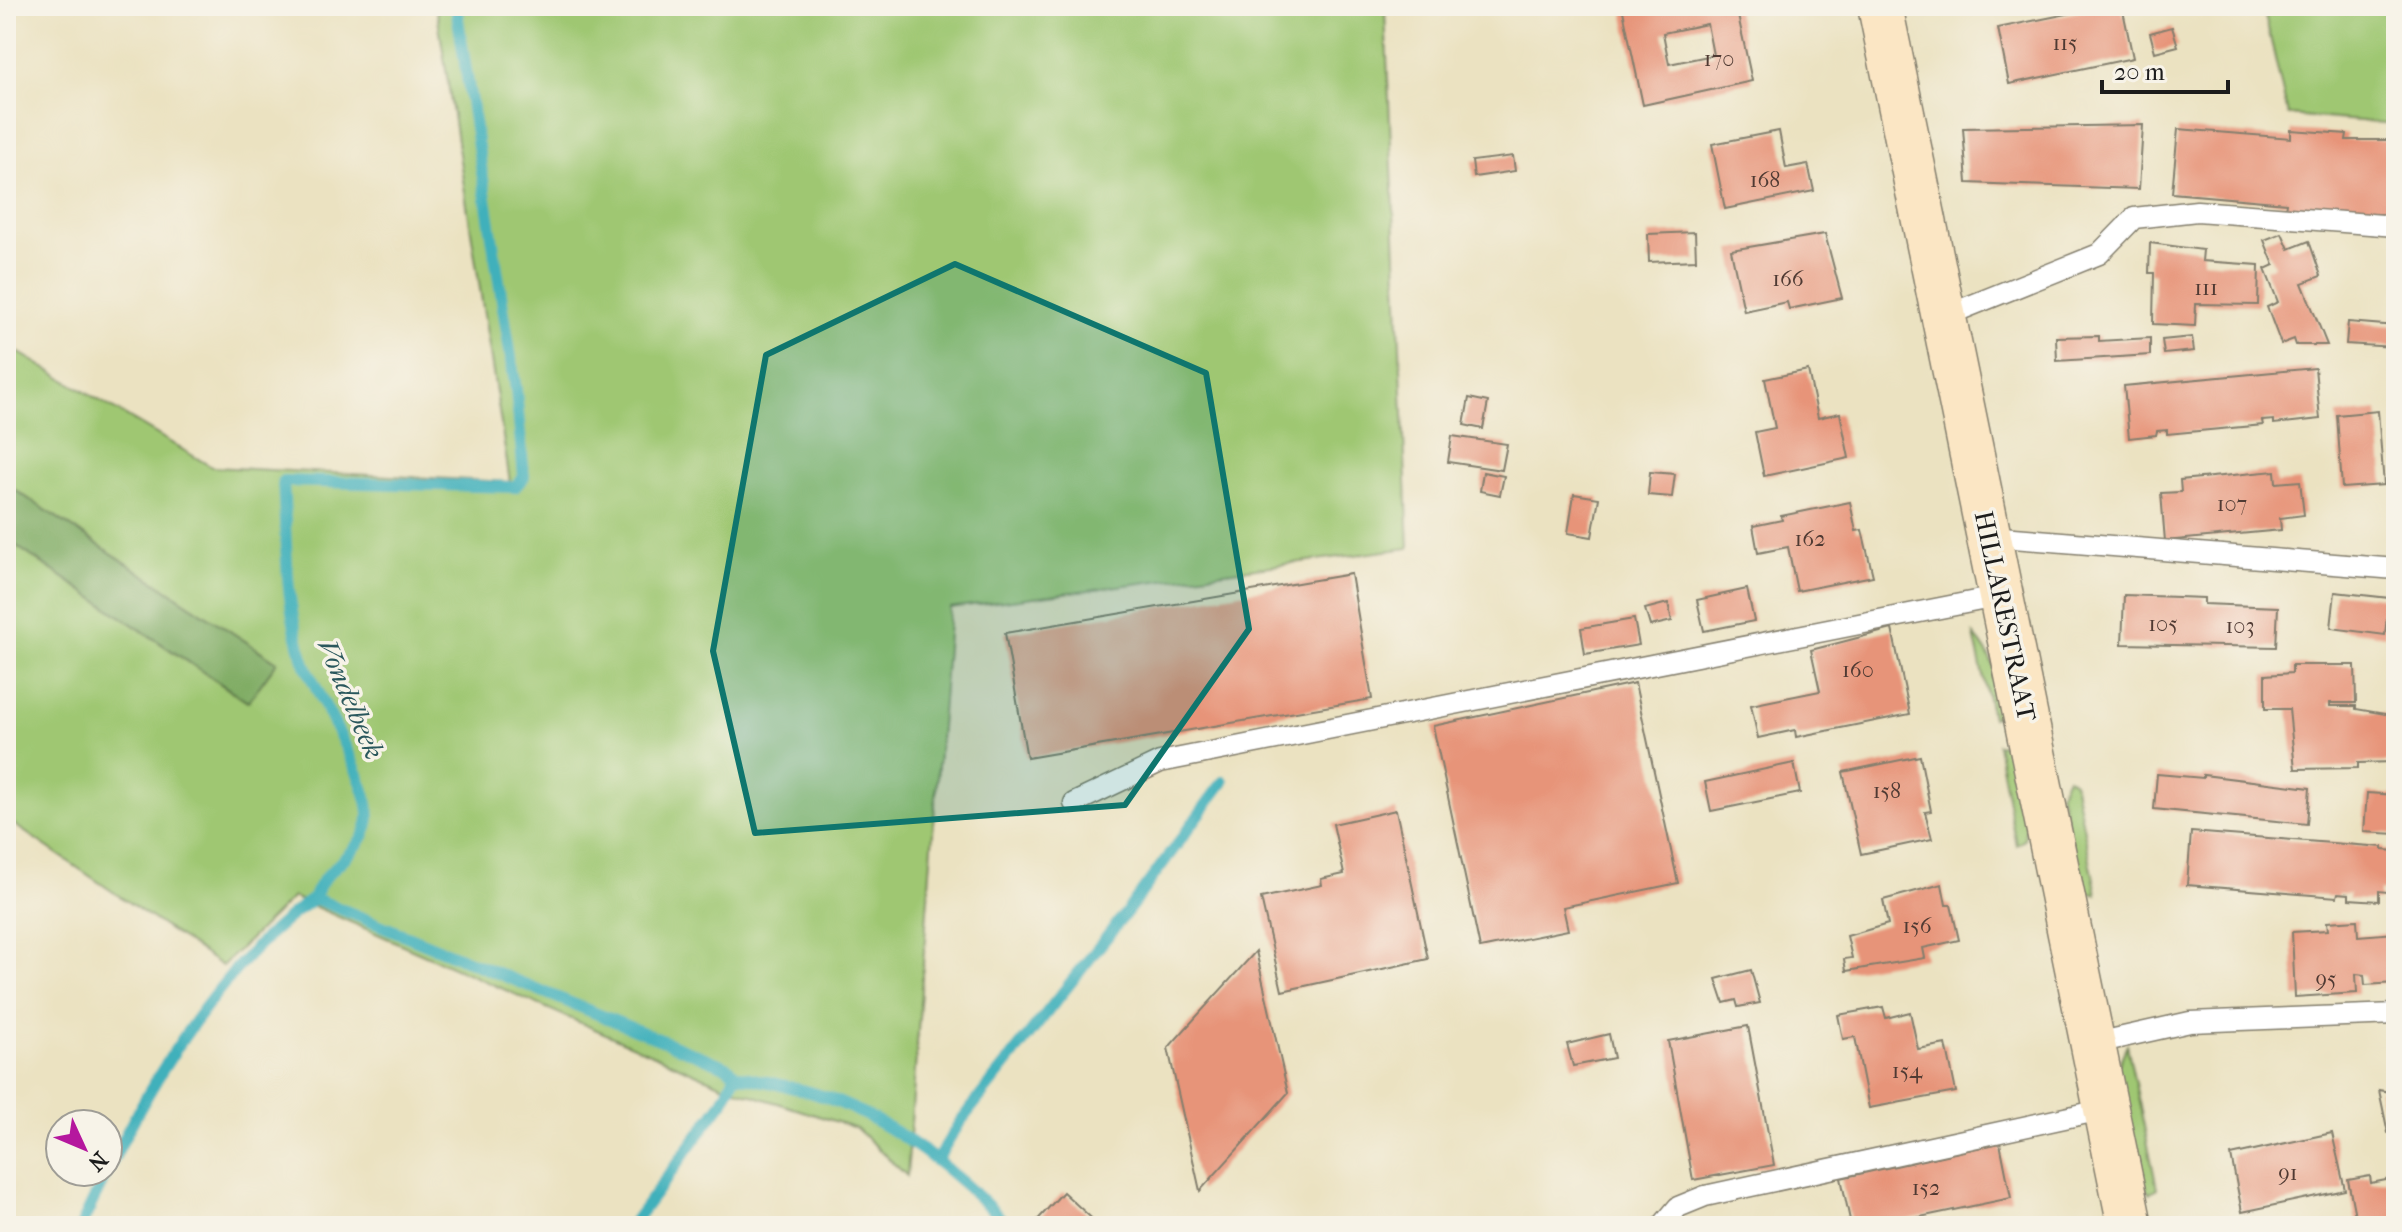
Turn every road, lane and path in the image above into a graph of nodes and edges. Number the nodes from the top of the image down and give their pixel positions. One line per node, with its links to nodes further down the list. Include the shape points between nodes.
1 (1880, 6): 3 (main road, HILLARESTRAAT)
2 (2396, 226): 3 (lane, via 2197,211 2134,218 2099,254)
3 (1945, 316): 4 (main road, HILLARESTRAAT)
4 (1989, 536): 5 (lane); 6 (main road, HILLARESTRAAT)
5 (2396, 569)
6 (2001, 596): 7 (lane, via 1160,762); 9 (main road, HILLARESTRAAT)
7 (1074, 803)
8 (2396, 1014): 9 (lane, via 2190,1022)
9 (2092, 1044): 10 (main road, HILLARESTRAAT)
10 (2106, 1109): 11 (lane, via 1705,1196 1678,1207); 12 (main road, HILLARESTRAAT)
11 (1662, 1226)
12 (2130, 1226)

